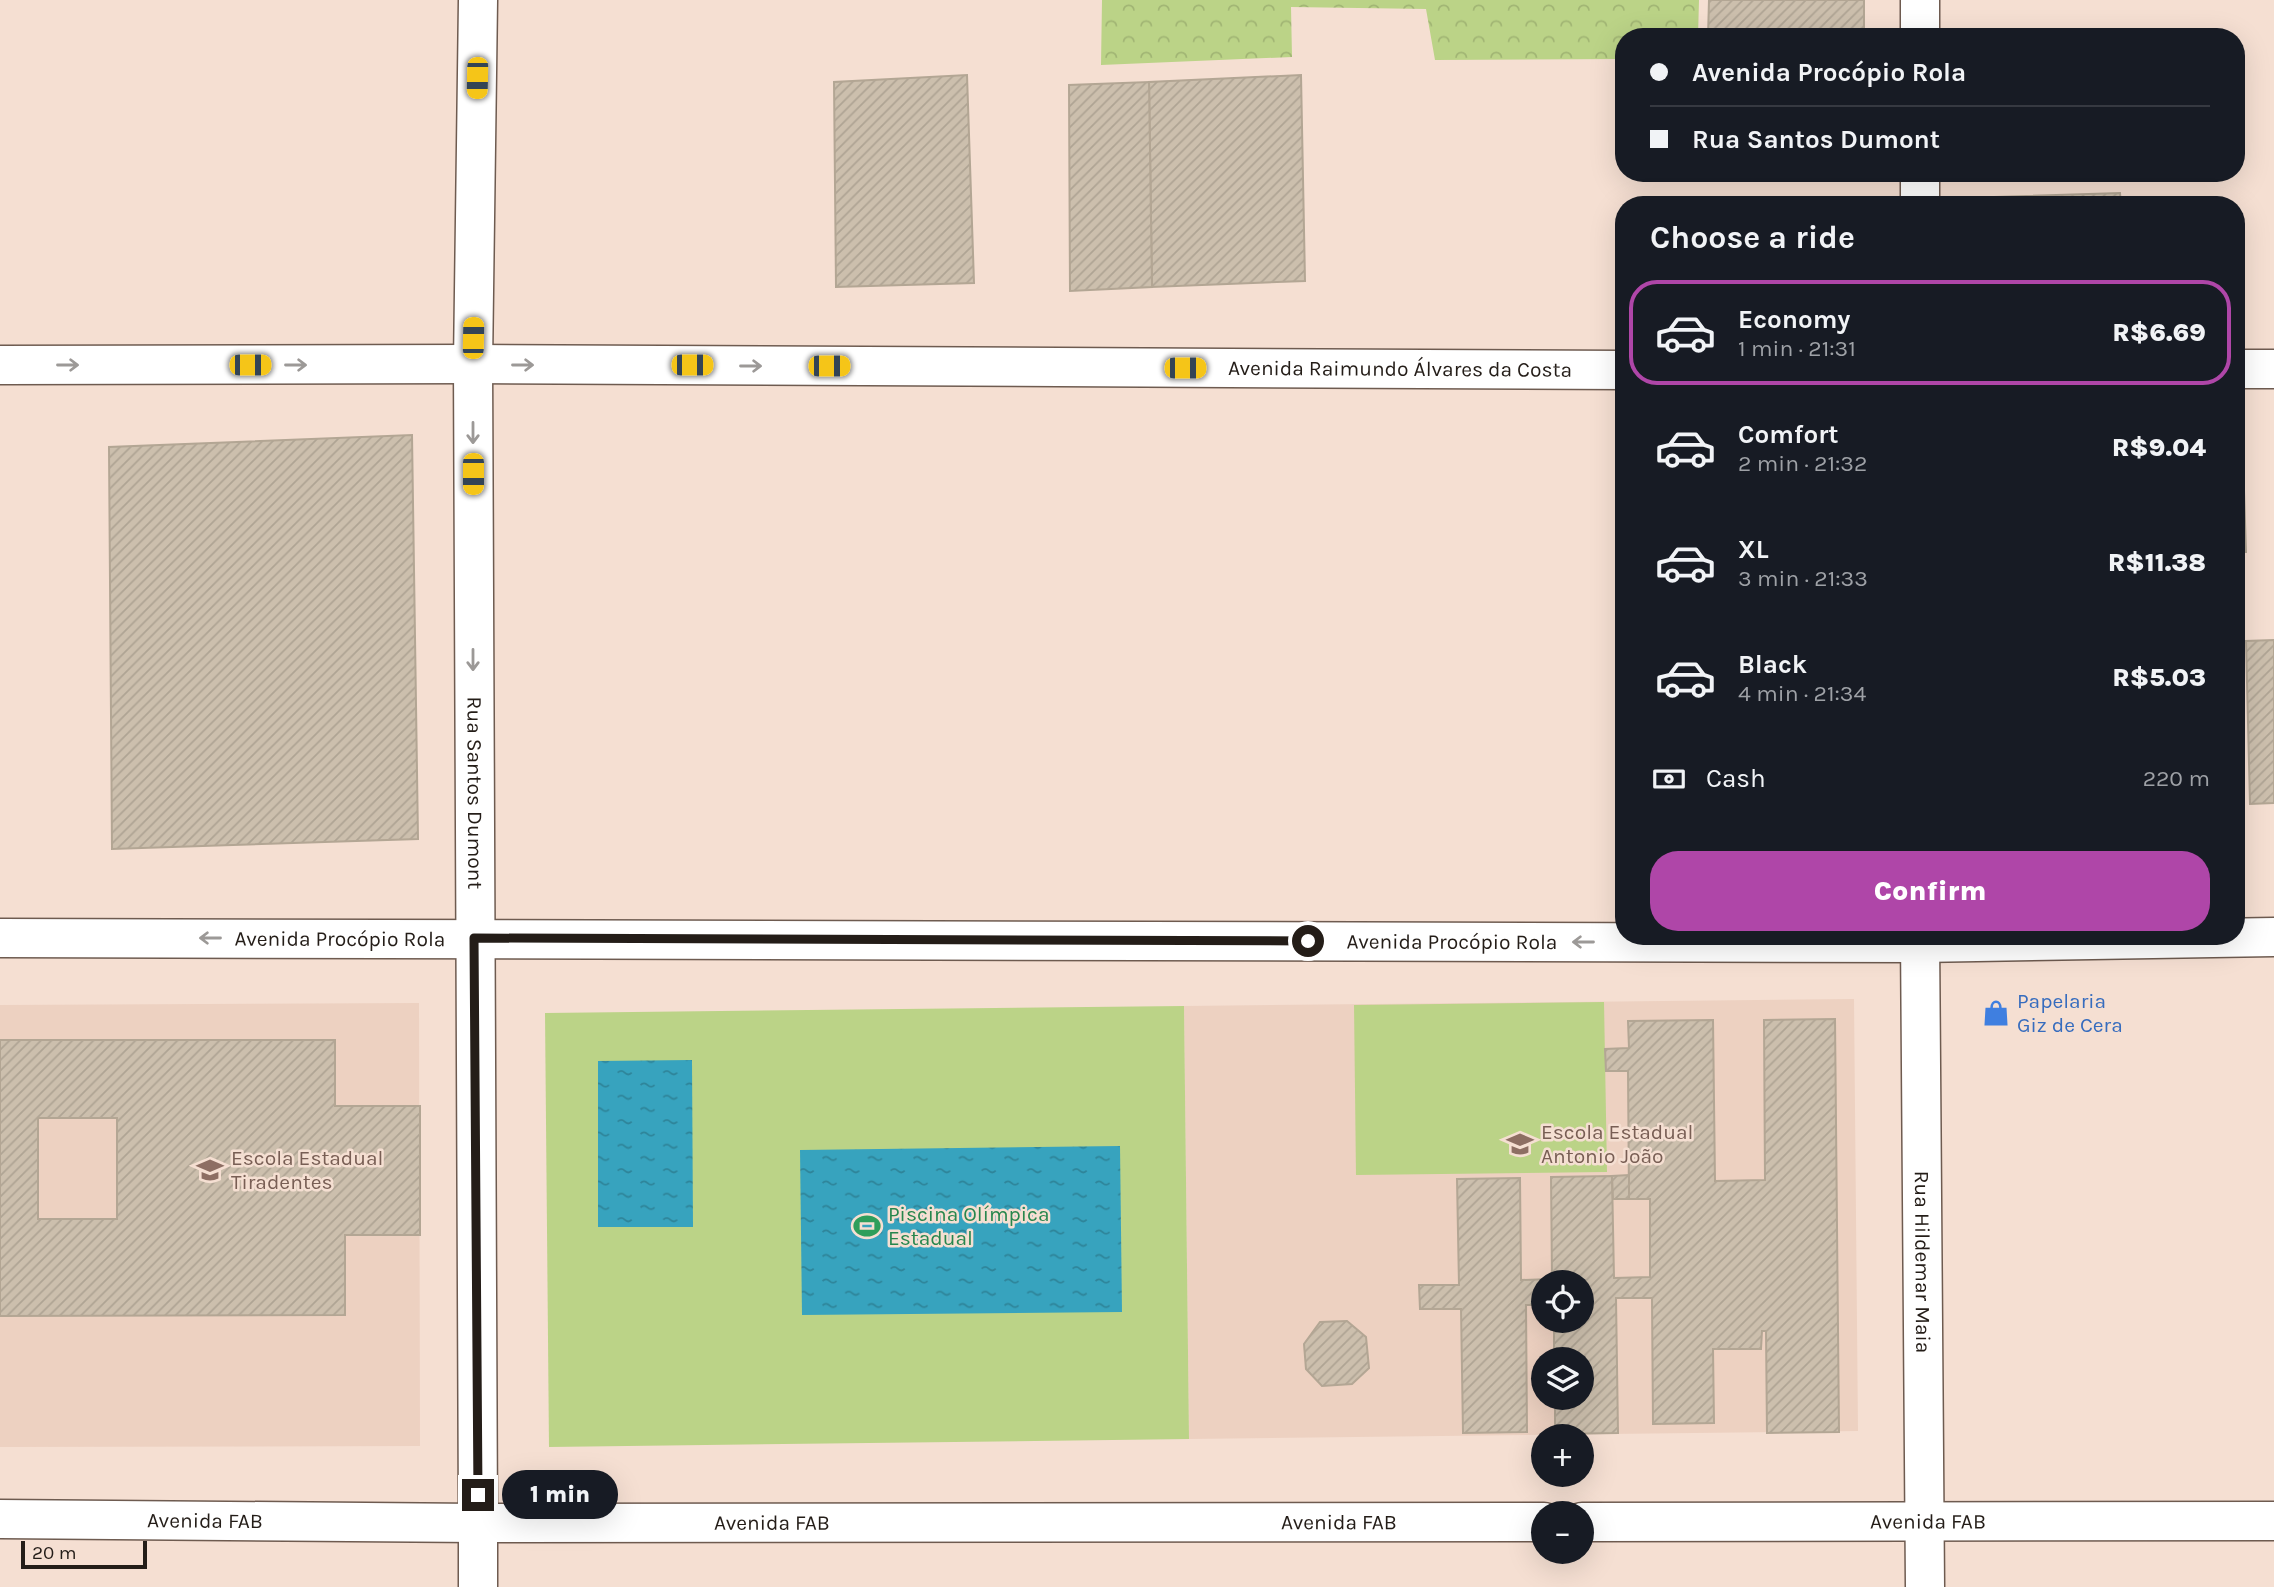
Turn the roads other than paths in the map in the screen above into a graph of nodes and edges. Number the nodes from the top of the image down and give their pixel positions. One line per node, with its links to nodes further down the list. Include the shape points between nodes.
1 (478, 0): 5 (street, Rua Santos Dumont)
2 (1920, 0): 3 (street)
3 (1920, 28)
4 (0, 365): 5 (street, Avenida Raimundo Álvares da Costa, one-way to 5)
5 (473, 365): 6 (street, Avenida Raimundo Álvares da Costa, one-way to 6); 12 (street, Rua Santos Dumont, one-way to 12)
6 (1615, 369)
7 (2245, 369): 8 (street)
8 (2274, 369)
9 (2245, 937): 10 (street, Avenida Procópio Rola)
10 (2274, 937)
11 (0, 938): 12 (street, Avenida Procópio Rola, one-way to 11)
12 (474, 938): 13 (street, Avenida Procópio Rola, one-way to 12); 20 (street, Rua Santos Dumont)
13 (1615, 939)
14 (1920, 945): 16 (street, Rua Hildemar Maia)
15 (0, 1519): 20 (street, Avenida FAB)
16 (1925, 1521): 17 (street, Avenida FAB); 19 (street, Avenida FAB); 22 (street, Rua Hildemar Maia)
17 (2274, 1521)
18 (1531, 1522): 20 (street, Avenida FAB)
19 (1594, 1522)
20 (478, 1523): 21 (street, Rua Santos Dumont)
21 (478, 1587)
22 (1925, 1587)

